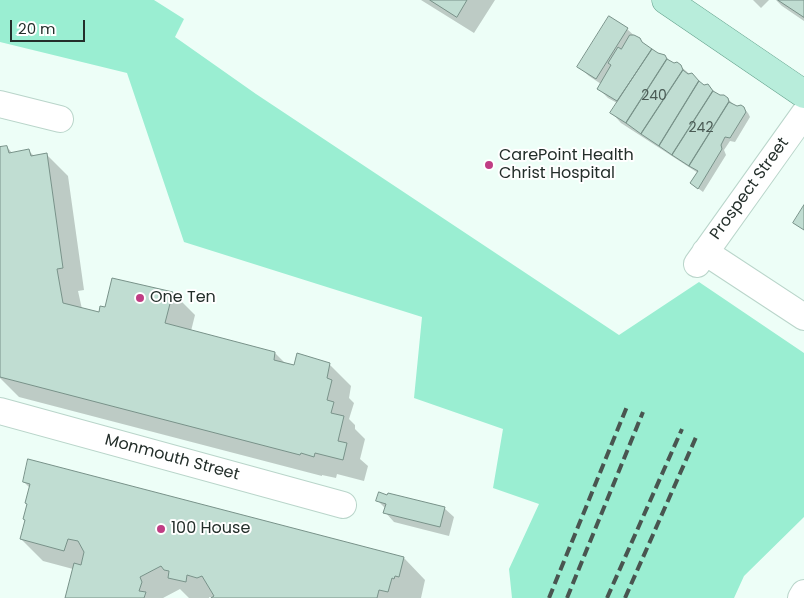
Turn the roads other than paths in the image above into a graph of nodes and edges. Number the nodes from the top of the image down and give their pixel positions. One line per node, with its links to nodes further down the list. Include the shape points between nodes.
1 (666, 0): 2 (main road)
2 (804, 94)
3 (0, 104): 5 (street)
4 (804, 114): 6 (street, Prospect Street, via 701,258)
5 (60, 119)
6 (804, 317)
7 (0, 411): 8 (street, Monmouth Street)
8 (344, 505)
9 (804, 593): 10 (street)
10 (801, 598)

